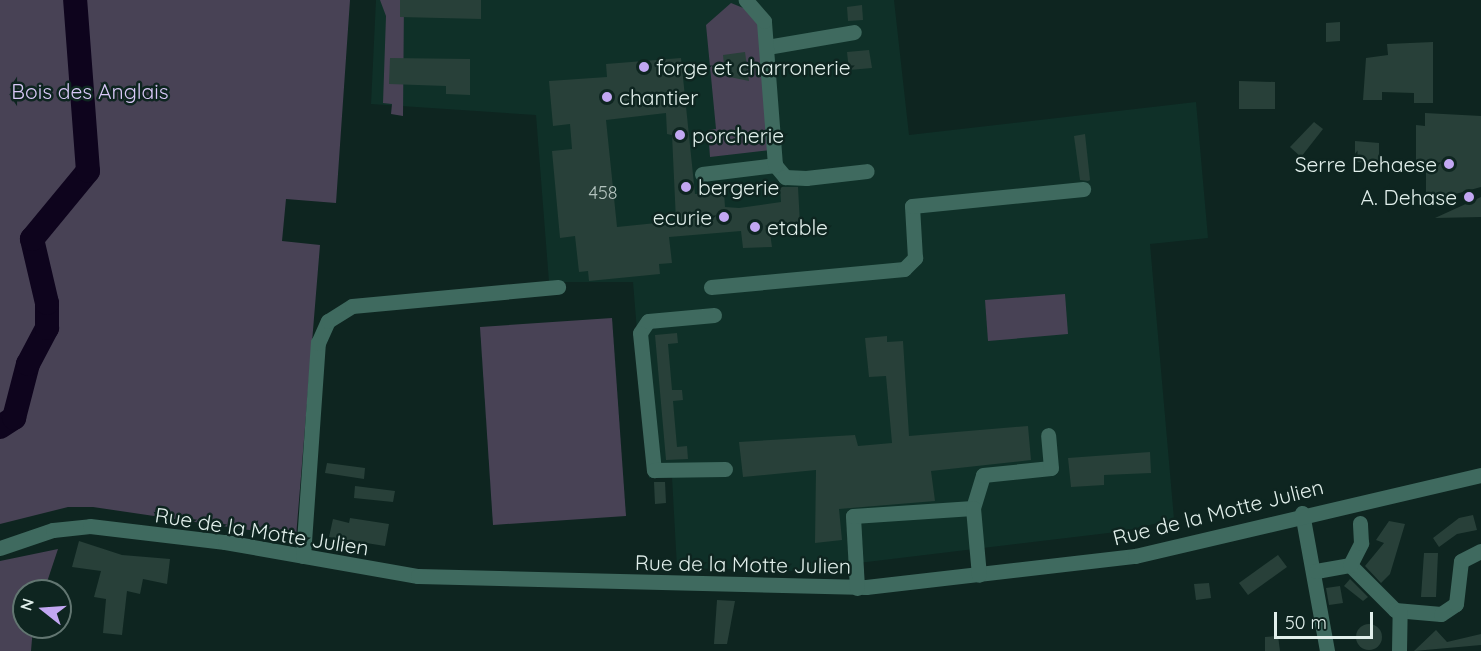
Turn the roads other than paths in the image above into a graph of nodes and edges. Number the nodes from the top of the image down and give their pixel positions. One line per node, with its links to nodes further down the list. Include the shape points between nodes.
1 (746, 0): 3 (street, via 759,9)
2 (854, 32): 3 (street)
3 (767, 47): 4 (street)
4 (774, 165): 5 (street, via 785,177); 6 (street)
5 (867, 171)
6 (702, 174)
7 (1083, 189): 9 (street, via 912,206 915,258 904,269)
8 (558, 287): 19 (street, via 351,306 328,321 318,343)
9 (711, 287)
10 (714, 315): 12 (street, via 648,321 642,325 641,345 654,470)
11 (1048, 435): 14 (street, via 1051,468 982,476)
12 (725, 469)
13 (1481, 475): 15 (street, Rue de la Motte Julien)
14 (973, 508): 22 (street); 23 (street, via 853,516)
15 (1302, 513): 21 (street); 22 (street, Rue de la Motte Julien, via 1135,556)
16 (1360, 523): 20 (street, via 1361,543)
17 (0, 548): 19 (street, Rue de la Motte Julien, via 53,530 90,526)
18 (1481, 551): 24 (street, via 1461,561 1451,611)
19 (303, 556): 23 (street, Rue de la Motte Julien, via 418,576)
20 (1350, 565): 21 (street); 24 (street)
21 (1316, 571): 25 (street)
22 (979, 575): 23 (street, Rue de la Motte Julien)
23 (857, 588)
24 (1400, 612): 26 (street)
25 (1327, 651)
26 (1399, 651)

